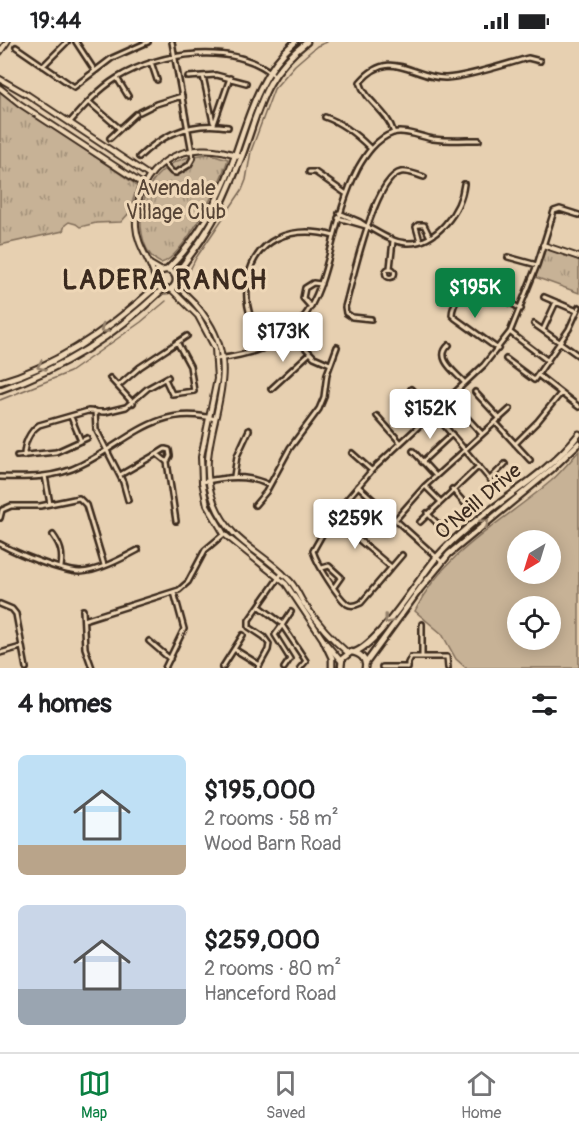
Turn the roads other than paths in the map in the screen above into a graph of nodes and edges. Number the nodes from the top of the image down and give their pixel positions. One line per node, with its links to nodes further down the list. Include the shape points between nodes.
1 (8, 42): 12 (street)
2 (58, 42): 10 (street)
3 (67, 42): 10 (street)
4 (76, 42): 17 (street)
5 (147, 42): 9 (street)
6 (172, 42): 13 (street)
7 (295, 42): 18 (main road)
8 (307, 42): 18 (main road)
9 (141, 43): 17 (street)
10 (63, 46): 16 (street)
11 (15, 47): 16 (street)
12 (0, 52)
13 (175, 55): 15 (street); 18 (street, via 201,51 235,54 264,64); 28 (street)
14 (540, 61): 36 (street, via 528,58 446,78 401,65 378,68 360,82 367,96 384,112)
15 (151, 62): 21 (street); 24 (street)
16 (43, 66): 17 (street, via 74,87)
17 (95, 70)
18 (272, 73): 41 (main road, via 255,96); 43 (main road)
19 (203, 76): 20 (street); 22 (street); 32 (street)
20 (188, 77)
21 (117, 78): 27 (street); 29 (street)
22 (231, 78): 25 (street); 32 (street)
23 (0, 79): 31 (street)
24 (157, 80)
25 (246, 83)
26 (0, 88): 48 (street)
27 (129, 96)
28 (183, 96): 34 (street, via 138,113); 35 (street)
29 (88, 102): 31 (street); 34 (street)
30 (325, 117): 39 (street, via 355,133)
31 (70, 122): 46 (street)
32 (213, 124): 33 (street); 35 (street)
33 (228, 127)
34 (119, 128): 37 (street)
35 (189, 128): 40 (street); 42 (street, via 160,139)
36 (394, 133): 38 (street); 39 (street)
37 (110, 138)
38 (479, 140)
39 (371, 148): 50 (street)
40 (192, 149): 41 (street, via 214,148); 44 (street); 44 (street, via 192,160 180,171 172,172)
41 (235, 154): 43 (street); 64 (main road, via 216,201 197,232)
42 (139, 157)
43 (241, 157): 65 (main road, via 219,210)
44 (164, 164): 46 (street)
45 (309, 172): 50 (street, via 315,172)
46 (150, 176): 48 (street)
47 (424, 177): 53 (street, via 402,172 396,175)
48 (144, 184): 61 (street, via 136,227)
49 (464, 184): 55 (street, via 461,198 445,224)
50 (346, 194): 52 (street)
51 (579, 215): 58 (street, via 557,209)
52 (339, 216): 53 (street); 54 (street)
53 (366, 226): 56 (street); 75 (street, via 345,307 352,317)
54 (334, 236): 67 (street); 85 (street, via 295,231 272,242 255,257 247,279 247,303)
55 (430, 237): 57 (street); 57 (street, via 424,225 418,225)
56 (393, 241): 57 (street); 63 (street)
57 (420, 241)
58 (543, 245): 60 (street); 62 (street)
59 (508, 257): 62 (street)
60 (579, 257)
61 (150, 263): 64 (street); 66 (street)
62 (537, 265): 73 (street)
63 (390, 268)
64 (165, 270): 65 (main road); 66 (main road)
65 (175, 276): 68 (main road)
66 (155, 278): 69 (main road)
67 (321, 285): 72 (street); 72 (street, via 313,283 304,288 303,298)
68 (173, 287): 69 (main road); 89 (street, via 199,307 214,330); 90 (street, via 205,326)
69 (160, 288): 96 (main road, one-way to 96, via 81,345); 101 (main road, via 105,339 40,375)
70 (544, 297): 71 (street)
71 (556, 302): 74 (street); 77 (street)
72 (311, 307): 78 (street)
73 (521, 309): 79 (street); 86 (street, via 474,282 452,309 452,315)
74 (578, 309): 82 (street)
75 (371, 319)
76 (534, 324): 77 (street)
77 (543, 330): 82 (street)
78 (290, 332): 85 (street); 87 (street)
79 (510, 332): 86 (street); 92 (street)
80 (187, 336): 81 (street)
81 (177, 342): 98 (street); 105 (street, via 190,366 194,390 172,394 167,378 148,388)
82 (560, 343): 88 (street); 92 (street)
83 (449, 345): 97 (street, via 444,349 444,361)
84 (337, 347): 93 (street)
85 (261, 349): 89 (street)
86 (498, 349): 97 (street)
87 (310, 354): 93 (street); 99 (street)
88 (579, 356)
89 (223, 358): 90 (street); 114 (street, via 224,377)
90 (216, 359): 112 (street, via 217,379)
91 (506, 359): 94 (street, via 534,380)
92 (548, 361): 94 (street)
93 (330, 364): 149 (street, via 319,410 290,448)
94 (538, 375): 103 (street)
95 (110, 378): 98 (street)
96 (0, 382)
97 (465, 383): 104 (street)
98 (118, 386): 105 (street)
99 (271, 389)
100 (411, 389): 109 (street)
101 (0, 390)
102 (475, 392): 115 (street)
103 (561, 393): 106 (street); 127 (street)
104 (448, 398): 109 (street); 121 (street)
105 (133, 403): 108 (street, via 117,410)
106 (579, 407)
107 (510, 409): 115 (street)
108 (95, 411): 111 (street); 128 (street, via 96,429)
109 (432, 413): 125 (street)
110 (377, 416): 125 (street)
111 (71, 417): 113 (street); 124 (street)
112 (209, 417): 114 (street); 128 (street, via 163,418); 148 (street, via 202,450)
113 (65, 418): 116 (street); 134 (street, via 34,429 24,447)
114 (216, 418): 147 (street, via 208,447)
115 (500, 419): 117 (street)
116 (63, 423)
117 (496, 423): 121 (street); 127 (street)
118 (443, 424): 120 (street)
119 (249, 430): 143 (street, via 237,456)
120 (452, 434): 129 (street); 137 (street)
121 (482, 434): 129 (street)
122 (579, 434): 171 (main road, O'Neill Drive, via 549,464)
123 (87, 438): 124 (street)
124 (81, 441): 134 (street, via 56,452)
125 (400, 442): 140 (street)
126 (579, 443): 172 (main road, O'Neill Drive, one-way to 126)
127 (515, 444): 135 (street)
128 (106, 449): 141 (street); 142 (street, via 80,466)
129 (466, 449): 139 (street); 144 (street)
130 (413, 451): 137 (street)
131 (352, 453): 140 (street)
132 (157, 454): 136 (street); 136 (street, via 169,450); 141 (street)
133 (17, 456): 134 (street)
134 (24, 456)
135 (530, 460)
136 (166, 462): 163 (street)
137 (423, 462): 144 (street)
138 (506, 464): 146 (street)
139 (478, 466): 146 (street); 153 (street)
140 (372, 470): 150 (street)
141 (120, 475): 154 (street)
142 (45, 476): 145 (street); 156 (street)
143 (234, 476): 147 (street); 149 (street)
144 (436, 476): 151 (street)
145 (0, 477)
146 (490, 479): 152 (street)
147 (208, 480): 148 (street); 166 (street)
148 (202, 482): 166 (street, via 207,505 217,524)
149 (269, 485): 157 (street)
150 (358, 486): 161 (street); 162 (street)
151 (425, 486): 155 (street); 162 (street)
152 (497, 488)
153 (452, 489): 155 (street); 158 (street)
154 (128, 500)
155 (441, 502): 159 (street)
156 (50, 504): 160 (street, via 11,506 2,510); 173 (street, via 79,498 86,505)
157 (255, 505)
158 (468, 507)
159 (427, 513): 164 (street); 165 (street)
160 (0, 518)
161 (332, 518): 175 (street); 176 (street, via 313,551)
162 (396, 519): 171 (street)
163 (176, 521)
164 (420, 522)
165 (444, 530)
166 (226, 531): 177 (street); 177 (street, via 250,557); 179 (street, via 206,550 188,582)
167 (53, 535): 174 (street, via 61,546)
168 (0, 544): 174 (street)
169 (138, 550): 173 (street)
170 (402, 555): 175 (street)
171 (437, 557): 172 (street); 192 (main road, O'Neill Drive, one-way to 192, via 370,643)
172 (442, 562): 199 (main road, O'Neill Drive)
173 (104, 565): 174 (street, via 82,572)
174 (61, 567)
175 (392, 567): 178 (street, via 361,603 353,606)
176 (322, 568): 178 (street); 178 (street, via 329,566 341,577)
177 (280, 574): 181 (street); 189 (street); 194 (street, via 291,581 325,631)
178 (334, 587)
179 (174, 592): 184 (street); 196 (street, via 184,629)
180 (0, 604): 190 (street, via 15,612)
181 (259, 606): 185 (street); 198 (street, via 249,620 249,627 269,644)
182 (83, 610): 184 (street)
183 (291, 612): 185 (street)
184 (84, 620): 203 (street)
185 (283, 624): 206 (street, via 275,635 290,659); 207 (street, via 306,662)
186 (422, 624): 195 (street)
187 (243, 635): 191 (street)
188 (149, 641): 196 (street)
189 (324, 641): 197 (street); 208 (main road)
190 (21, 646): 193 (street); 202 (street)
191 (234, 649): 198 (street); 205 (street)
192 (355, 652): 194 (main road); 199 (main road, O'Neill Drive, via 362,656)
193 (0, 653)
194 (348, 653): 197 (main road)
195 (422, 657): 201 (street, via 411,657); 210 (street, via 447,657)
196 (170, 659): 204 (street)
197 (341, 660): 209 (main road)
198 (259, 666)
199 (366, 667)
200 (382, 667): 201 (street)
201 (408, 667)
202 (26, 668)
203 (92, 668)
204 (165, 668)
205 (222, 668)
206 (284, 668)
207 (300, 668)
208 (332, 668)
209 (341, 668)
210 (448, 668)

